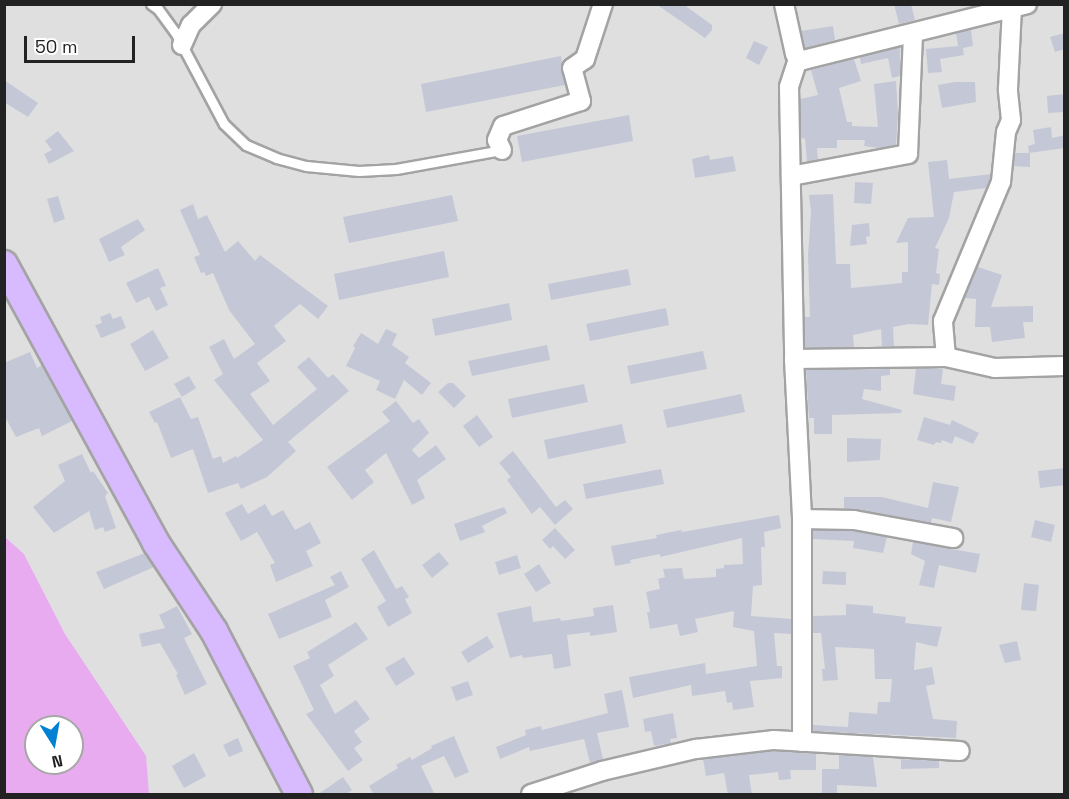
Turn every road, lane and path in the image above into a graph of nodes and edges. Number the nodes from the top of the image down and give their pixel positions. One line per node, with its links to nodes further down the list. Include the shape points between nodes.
1 (151, 4): 7 (lane)
2 (212, 4): 7 (street, via 191,25)
3 (603, 4): 9 (street, via 585,58 572,68 581,101 502,126 497,140)
4 (784, 4): 8 (street)
5 (1019, 6): 6 (street); 12 (street, via 1008,89 1011,120 1006,132 1001,182 943,321)
6 (913, 33): 8 (street); 10 (street, via 908,154)
7 (182, 45): 9 (lane, via 224,124 246,145 276,158 306,166 359,171 396,169)
8 (798, 59): 10 (street, via 789,87)
9 (502, 150)
10 (791, 176): 13 (street)
11 (4, 264): 19 (street, via 156,543 214,631)
12 (946, 357): 13 (street); 14 (street, via 995,368)
13 (794, 359): 15 (street)
14 (1065, 366)
15 (802, 519): 16 (street, via 854,520); 17 (street)
16 (953, 538)
17 (802, 742): 18 (street); 20 (street, via 774,740 696,750 602,771)
18 (960, 751)
19 (299, 795)
20 (531, 795)

